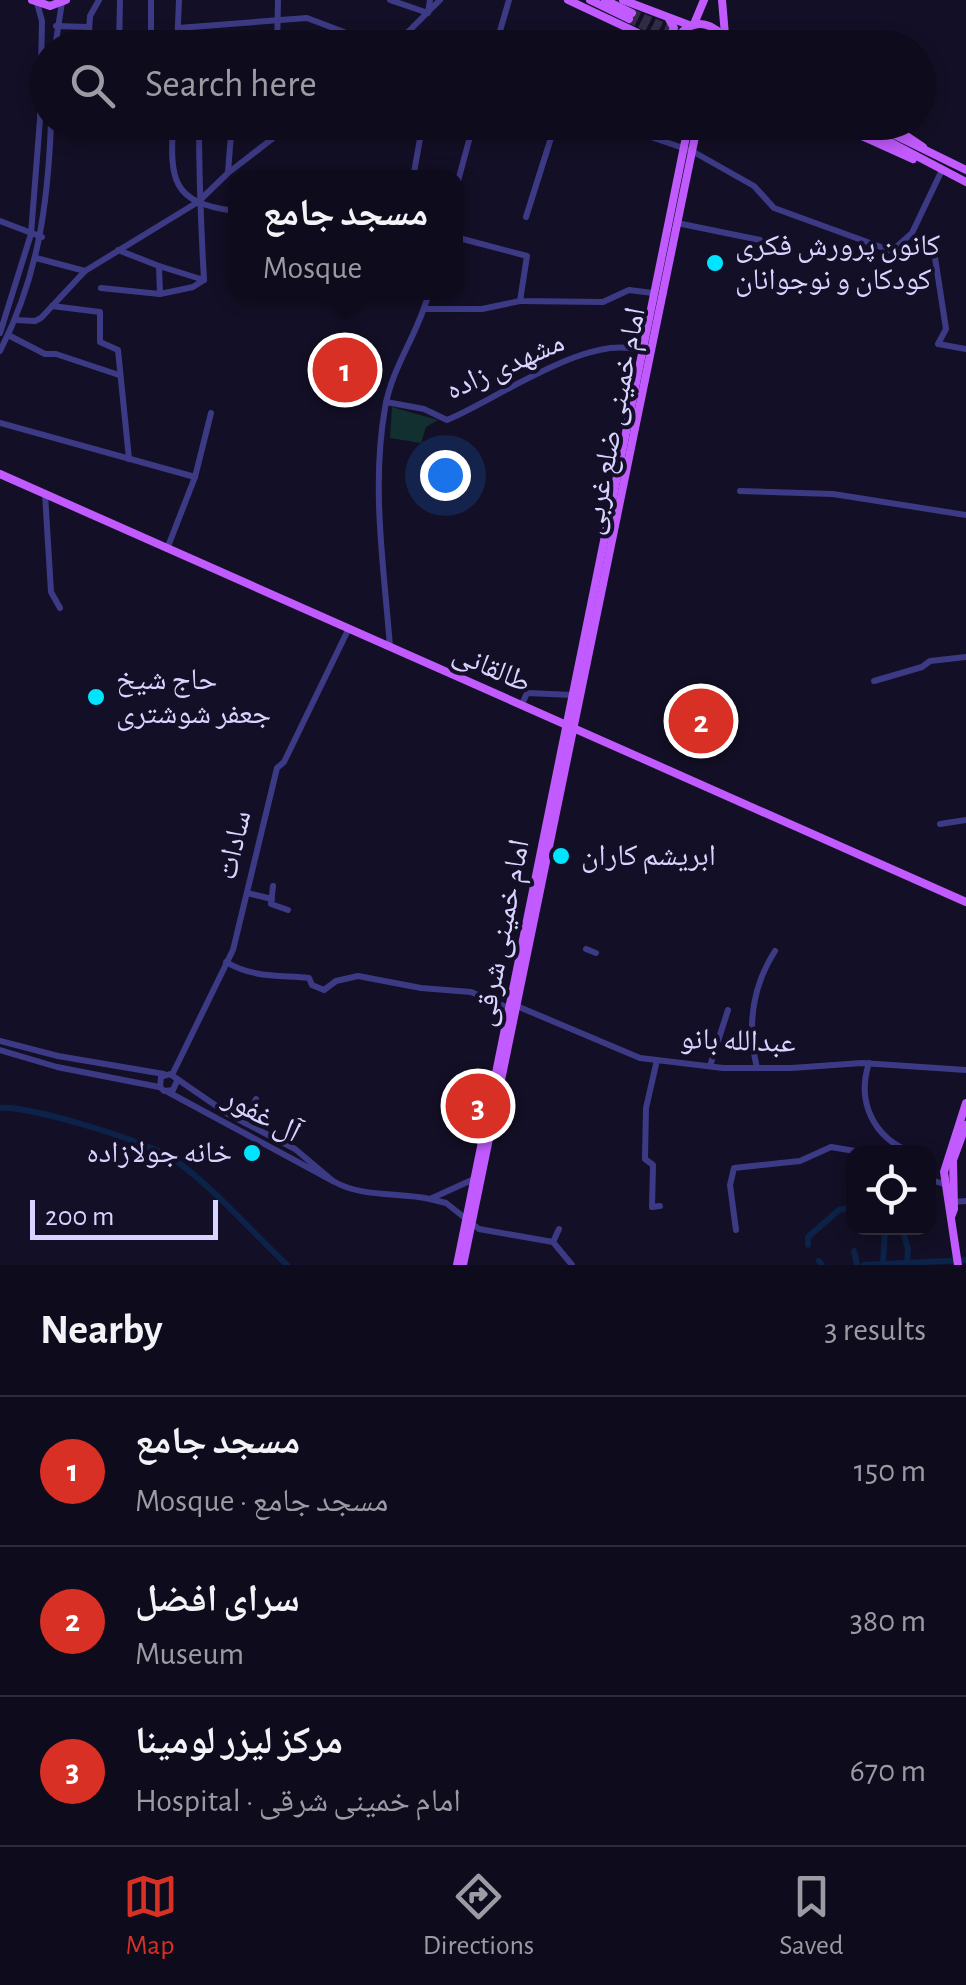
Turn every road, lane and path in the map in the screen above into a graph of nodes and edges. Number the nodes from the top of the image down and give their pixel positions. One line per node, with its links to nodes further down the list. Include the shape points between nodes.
1 (99, 0): 23 (street)
2 (120, 0): 27 (street)
3 (151, 0): 28 (street)
4 (179, 0): 24 (street)
5 (278, 0): 19 (street)
6 (390, 0): 18 (street)
7 (430, 0): 18 (street)
8 (440, 0): 18 (street)
9 (509, 0): 32 (street)
10 (568, 0): 33 (main road)
11 (590, 0): 12 (main road, via 631,16)
12 (605, 0)
13 (623, 0): 20 (main road)
14 (704, 0): 21 (main road)
15 (722, 0): 37 (main road)
16 (64, 1): 17 (main road); 22 (street)
17 (34, 2): 25 (street)
18 (428, 13): 31 (street)
19 (278, 18): 24 (street); 29 (street); 30 (street, via 307,18)
20 (669, 19): 21 (main road); 34 (main road)
21 (692, 25): 35 (main road); 36 (main road)
22 (56, 26): 23 (street); 26 (street)
23 (88, 27)
24 (178, 28)
25 (42, 30)
26 (56, 30)
27 (120, 30)
28 (150, 30)
29 (278, 30)
30 (340, 30)
31 (409, 30)
32 (500, 30)
33 (633, 30)
34 (673, 30)
35 (688, 30)
36 (718, 30)
37 (727, 30)
38 (39, 140): 71 (street)
39 (50, 140): 72 (street)
40 (173, 140): 66 (street, via 174,183)
41 (199, 140): 66 (street)
42 (231, 140): 58 (street)
43 (269, 140): 59 (street)
44 (420, 140): 60 (street)
45 (469, 140): 61 (street)
46 (550, 140): 68 (street)
47 (659, 140): 54 (street)
48 (684, 140): 54 (main road, امام خمینی ضلع غربی)
49 (694, 140): 56 (main road, امام خمینی ضلع غربی)
50 (869, 140): 57 (main road)
51 (885, 140): 57 (main road)
52 (903, 140): 55 (main road)
53 (916, 140): 55 (main road)
54 (682, 148): 56 (street); 83 (main road, امام خمینی ضلع غربی)
55 (925, 151): 63 (main road)
56 (692, 152): 62 (street, via 754,186 774,208 892,251 912,233); 70 (main road, امام خمینی ضلع غربی)
57 (926, 162): 62 (main road)
58 (228, 170)
59 (232, 170)
60 (415, 170)
61 (461, 170)
62 (942, 170): 65 (main road)
63 (966, 170)
64 (228, 173): 66 (street)
65 (966, 182)
66 (198, 202): 67 (street); 75 (street); 80 (street)
67 (228, 209)
68 (526, 217)
69 (0, 221): 71 (street)
70 (677, 223): 74 (street); 92 (main road, امام خمینی ضلع غربی)
71 (31, 234): 72 (street); 89 (street)
72 (42, 237): 77 (street)
73 (463, 239): 85 (street, via 527,256)
74 (760, 240)
75 (118, 250): 78 (street); 79 (street)
76 (934, 251): 90 (street, via 946,329 938,344)
77 (36, 258): 79 (street); 88 (street)
78 (159, 266): 80 (street); 82 (street)
79 (84, 271): 86 (street)
80 (204, 280): 82 (street)
81 (100, 288): 82 (street)
82 (160, 294)
83 (653, 294): 85 (street, via 628,290 604,302); 92 (main road, امام خمینی ضلع غربی)
84 (427, 300): 87 (street)
85 (520, 301): 87 (street)
86 (52, 306): 88 (street, via 36,321); 93 (street, via 100,312 100,342 118,350)
87 (425, 310): 94 (street)
88 (15, 320): 89 (street)
89 (3, 329): 91 (street); 93 (street, via 45,354)
90 (966, 349)
91 (0, 351)
92 (646, 353): 94 (street, مشهدی زاده, via 612,347 560,363 447,420); 109 (main road, امام خمینی ضلع غربی); 111 (main road, امام خمینی ضلع غربی)
93 (120, 375): 97 (street)
94 (386, 402): 106 (street, via 377,484)
95 (211, 413): 99 (street)
96 (0, 423): 97 (street)
97 (129, 459): 99 (street)
98 (0, 474): 101 (main road, طالقانی)
99 (194, 477): 103 (street)
100 (740, 491): 102 (street, via 833,494)
101 (45, 494): 103 (main road, طالقانی); 104 (street, via 51,592)
102 (966, 516)
103 (167, 550): 105 (main road, طالقانی)
104 (60, 608)
105 (349, 628): 106 (main road, طالقانی); 115 (street, سادات, via 278,768)
106 (390, 647): 111 (main road, طالقانی)
107 (966, 658): 108 (street, via 930,660)
108 (874, 681)
109 (574, 695): 110 (street, via 527,693); 111 (main road, امام خمینی ضلع غربی)
110 (523, 702)
111 (571, 728): 117 (main road, طالقانی); 123 (main road, امام خمینی شرقی, via 539,855)
112 (966, 820): 113 (street)
113 (940, 824)
114 (273, 886): 116 (street)
115 (246, 893): 116 (street); 122 (street, سادات)
116 (272, 899): 118 (street)
117 (966, 902)
118 (288, 910)
119 (586, 949): 121 (street)
120 (774, 951): 131 (street, via 757,985 752,1017)
121 (596, 953)
122 (226, 962): 125 (street, via 272,978 309,978 324,990 358,976 471,992); 133 (street, سادات)
123 (514, 1005): 125 (main road, امام خمینی شرقی); 128 (street, عبدالله بانو); 151 (main road, امام خمینی شرقی)
124 (728, 1010): 130 (street)
125 (509, 1014): 142 (main road, امام خمینی شرقی)
126 (0, 1041): 133 (street)
127 (0, 1050): 134 (street)
128 (657, 1060): 130 (street, عبدالله بانو); 149 (street, via 644,1160 653,1165 652,1207)
129 (870, 1063): 131 (street, عبدالله بانو); 132 (street, عبدالله بانو); 140 (street, via 868,1111 882,1137)
130 (710, 1066): 131 (street, عبدالله بانو)
131 (757, 1068)
132 (966, 1070)
133 (171, 1077): 134 (street, via 161,1078); 135 (street); 138 (street, آل غفور)
134 (160, 1087): 135 (street, آل غفور)
135 (168, 1092): 143 (street, آل غفور)
136 (256, 1098): 138 (street)
137 (966, 1103): 145 (main road)
138 (245, 1123): 143 (street, آل غفور)
139 (966, 1124): 148 (main road, via 953,1160)
140 (896, 1145)
141 (846, 1150): 153 (street, via 830,1147 800,1161 734,1168)
142 (475, 1178): 146 (street); 151 (main road, امام خمینی شرقی)
143 (333, 1181): 146 (street, آل غفور, via 357,1191)
144 (936, 1181): 145 (street)
145 (944, 1184): 150 (main road)
146 (430, 1199): 151 (street, آل غفور)
147 (966, 1200): 148 (street)
148 (954, 1202): 150 (main road)
149 (660, 1206)
150 (952, 1221): 157 (main road)
151 (470, 1223): 154 (street, آل غفور); 156 (main road, امام خمینی شرقی)
152 (559, 1228): 154 (street)
153 (736, 1230)
154 (553, 1242): 155 (street)
155 (569, 1264)
156 (460, 1265)
157 (958, 1265)

